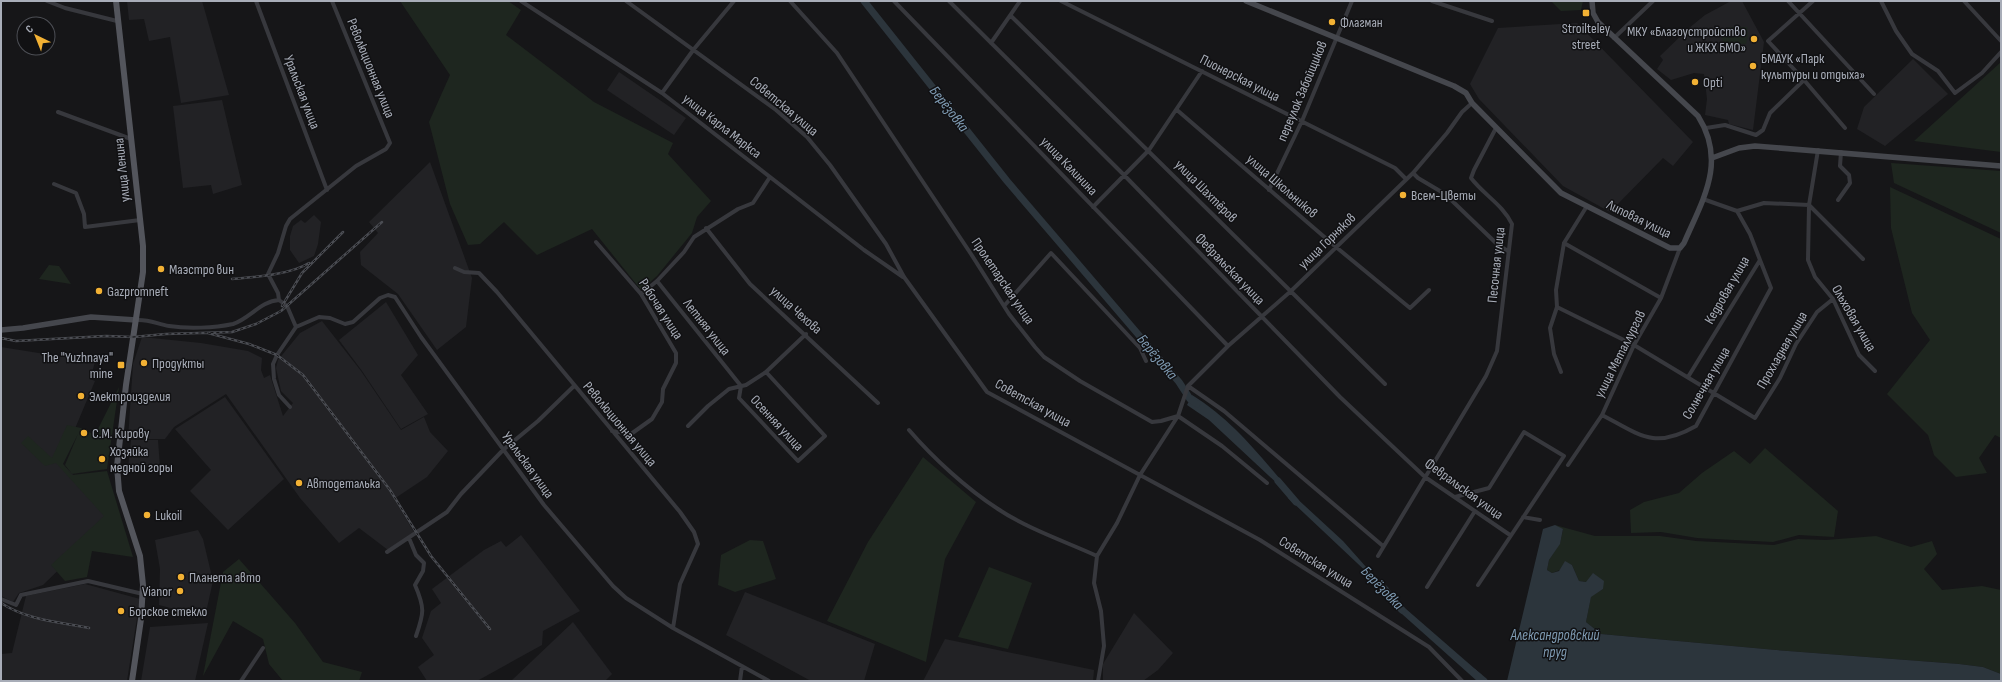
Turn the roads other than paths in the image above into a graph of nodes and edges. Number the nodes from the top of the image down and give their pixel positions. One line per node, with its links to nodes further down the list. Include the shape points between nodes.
1 (47, 1): 24 (street)
2 (116, 1): 24 (main road, улица Ленина)
3 (256, 1): 54 (street, Уральская улица)
4 (332, 1): 54 (street, Революционная улица, via 390,143 386,149 356,166)
5 (521, 1): 34 (street, улица Карла Маркса)
6 (626, 1): 30 (street, Советская улица)
7 (734, 1): 30 (street)
8 (790, 1): 80 (street, Пролетарская улица, via 837,53)
9 (894, 1): 59 (street, улица Калинина)
10 (949, 1): 29 (street, Февральская улица)
11 (1020, 1): 23 (street)
12 (1061, 1): 32 (street, Пионерская улица)
13 (1246, 1): 26 (main road, Липовая улица)
14 (1352, 1): 26 (street, переулок Забойщиков)
15 (1432, 1): 25 (street)
16 (1592, 1): 27 (main road, via 1593,13 1598,22)
17 (1653, 1): 27 (street)
18 (1788, 1): 22 (street)
19 (1813, 1): 22 (street)
20 (1881, 1): 31 (street, via 1896,31 1912,54 1938,71 1955,93 1982,73)
21 (1964, 1): 28 (street)
22 (1799, 13): 33 (street, via 1768,41); 35 (street)
23 (1011, 16): 29 (street); 45 (street, улица Шахтёров)
24 (117, 21): 43 (main road, улица Ленина)
25 (1492, 21)
26 (1337, 37): 36 (main road, Липовая улица, via 1454,86 1466,93); 39 (street, переулок Забойщиков)
27 (1614, 38): 41 (main road, via 1698,116)
28 (2001, 41)
29 (991, 43): 50 (street, Февральская улица)
30 (694, 49): 34 (street); 72 (street, Советская улица, via 776,110 806,137 830,165 886,244)
31 (2001, 52)
32 (1202, 71): 37 (street); 39 (street, Пионерская улица)
33 (1804, 80): 41 (street, via 1770,113 1763,130 1756,135 1725,125); 42 (street)
34 (662, 94): 51 (street, улица Карла Маркса)
35 (1874, 94)
36 (1472, 103): 40 (main road, Липовая улица); 49 (street, улица Горняков)
37 (1178, 110): 45 (street); 55 (street, улица Школьников)
38 (58, 112): 43 (street)
39 (1302, 121): 52 (street, Пионерская улица, via 1395,168); 55 (street, переулок Забойщиков)
40 (1496, 128): 60 (main road, Липовая улица, via 1561,193); 68 (street, Песочная улица, via 1471,178 1507,213 1512,224)
41 (1706, 128): 47 (main road, Липовая улица)
42 (1844, 128)
43 (131, 139): 62 (main road, улица Ленина)
44 (1818, 149): 46 (main road); 47 (main road, via 1755,146 1739,148); 58 (street, Ольховая улица)
45 (1149, 150): 50 (street); 74 (street, улица Шахтёров)
46 (1841, 151): 48 (main road); 57 (street, via 1840,166 1849,175 1850,183)
47 (1712, 158): 56 (main road, Липовая улица, via 1711,178)
48 (2001, 166)
49 (1413, 173): 52 (street, улица Горняков); 68 (street, via 1445,194 1498,245)
50 (1124, 175): 59 (street); 82 (street, Февральская улица)
51 (770, 177): 63 (street, via 753,203); 72 (street, улица Карла Маркса, via 864,250)
52 (1406, 179): 66 (street, улица Горняков)
53 (54, 184): 62 (street, via 76,193 84,214 85,226)
54 (327, 190): 79 (street, via 286,226 268,274)
55 (1270, 190): 66 (street, улица Школьников)
56 (1703, 199): 61 (street); 67 (main road, Липовая улица)
57 (1838, 200)
58 (1809, 205): 61 (street, via 1764,204); 69 (street); 78 (street, Ольховая улица, via 1808,260 1815,277)
59 (1093, 206): 88 (street, улица Калинина)
60 (1587, 206): 65 (street); 67 (main road, Липовая улица, via 1670,248)
61 (1737, 211): 70 (street, Кедровая улица)
62 (140, 220): 83 (main road, улица Ленина, via 143,272)
63 (706, 228): 73 (street, via 694,237 684,252); 86 (street, улица Чехова, via 750,284)
64 (596, 242): 76 (street, Рабочая улица)
65 (1564, 243): 77 (street); 81 (street, via 1556,290)
66 (1336, 247): 74 (street, улица Горняков); 75 (street, улица Школьников, via 1410,308)
67 (1680, 248): 77 (street, улица Металлургов)
68 (1508, 251): 109 (street, Песочная улица, via 1498,351 1486,376)
69 (1863, 259)
70 (1760, 260): 93 (street, Кедровая улица); 98 (street, Солнечная улица, via 1771,288)
71 (455, 268): 95 (street, Революционная улица, via 464,272 479,273)
72 (904, 277): 108 (street, Советская улица, via 987,392)
73 (657, 281): 76 (street); 96 (street, Летняя улица)
74 (1291, 290): 82 (street, улица Горняков); 94 (street, улица Шахтёров)
75 (1429, 290)
76 (641, 294): 105 (street, Рабочая улица, via 676,353 676,363 663,389 662,402 652,419 631,434)
77 (1661, 298): 87 (street, улица Металлургов)
78 (1833, 299): 90 (street, Ольховая улица, via 1859,355); 98 (street, Прохладная улица, via 1816,312 1755,418)
79 (279, 300): 83 (street, via 268,303 234,323 185,327 150,319); 84 (street, via 287,306)
80 (1004, 306): 89 (street, via 1051,253 1140,348); 102 (street, Пролетарская улица, via 1044,357 1080,381 1152,422 1161,422)
81 (1557, 307): 87 (street); 92 (street, via 1550,328 1554,354)
82 (1261, 316): 88 (street, улица Горняков); 109 (street, Февральская улица, via 1340,397)
83 (136, 320): 85 (main road, via 91,317); 123 (main road, улица Ленина, via 117,466 122,502 140,556)
84 (296, 327): 100 (street, via 273,364 279,395); 106 (street, Уральская улица, via 319,317 345,324 353,322 380,298 395,296 421,337)
85 (1, 330)
86 (806, 334): 91 (street); 99 (street, улица Чехова)
87 (1634, 345): 93 (street); 101 (street, улица Металлургов)
88 (1228, 346): 97 (street, улица Горняков)
89 (1146, 361)
90 (1875, 371)
91 (766, 372): 96 (street); 96 (street, Осенняя улица, via 825,436 798,461 740,398)
92 (1561, 372)
93 (1688, 377): 98 (street)
94 (1385, 384)
95 (574, 386): 105 (street, Революционная улица); 106 (street)
96 (741, 386): 103 (street, via 729,390)
97 (1188, 386): 102 (street); 117 (street, via 1224,411)
98 (1715, 393): 101 (street, Солнечная улица, via 1696,426 1679,436 1645,438)
99 (878, 403)
100 (290, 407)
101 (1602, 415): 107 (street, улица Металлургов)
102 (1178, 416): 108 (street); 110 (street, via 1222,446)
103 (688, 426)
104 (909, 430): 119 (street, via 926,449 998,509)
105 (611, 431): 125 (street, Революционная улица, via 680,512 694,532 698,544 680,584)
106 (503, 450): 116 (street, via 461,494 448,512); 125 (street, Уральская улица, via 544,505 613,586 626,598)
107 (1568, 465)
108 (1140, 475): 119 (street, via 1117,523); 134 (street, Советская улица, via 1260,540 1429,647)
109 (1425, 477): 111 (street, Февральская улица); 117 (street, Песочная улица)
110 (1267, 483)
111 (1455, 497): 112 (street, Февральская улица); 113 (street, via 1489,488 1524,432 1564,456)
112 (1475, 511): 115 (street, Февральская улица); 122 (street)
113 (1523, 517): 114 (street); 115 (street)
114 (1540, 520)
115 (1510, 535): 121 (street)
116 (409, 538): 118 (street); 126 (street, via 416,555 424,563 415,584 423,602)
117 (1384, 546): 120 (street, Песочная улица)
118 (387, 552)
119 (1097, 556): 133 (street, via 1094,583 1101,611 1104,646)
120 (1378, 556)
121 (1478, 585)
122 (1428, 587)
123 (143, 594): 124 (street, via 88,582 21,595 16,605); 129 (main road, улица Ленина)
124 (1, 599)
125 (673, 628): 128 (street, Уральская улица)
126 (416, 636)
127 (263, 648): 130 (street)
128 (742, 666): 131 (street); 132 (street, Уральская улица)
129 (132, 681)
130 (241, 681)
131 (740, 681)
132 (769, 681)
133 (1098, 681)
134 (1462, 681)

